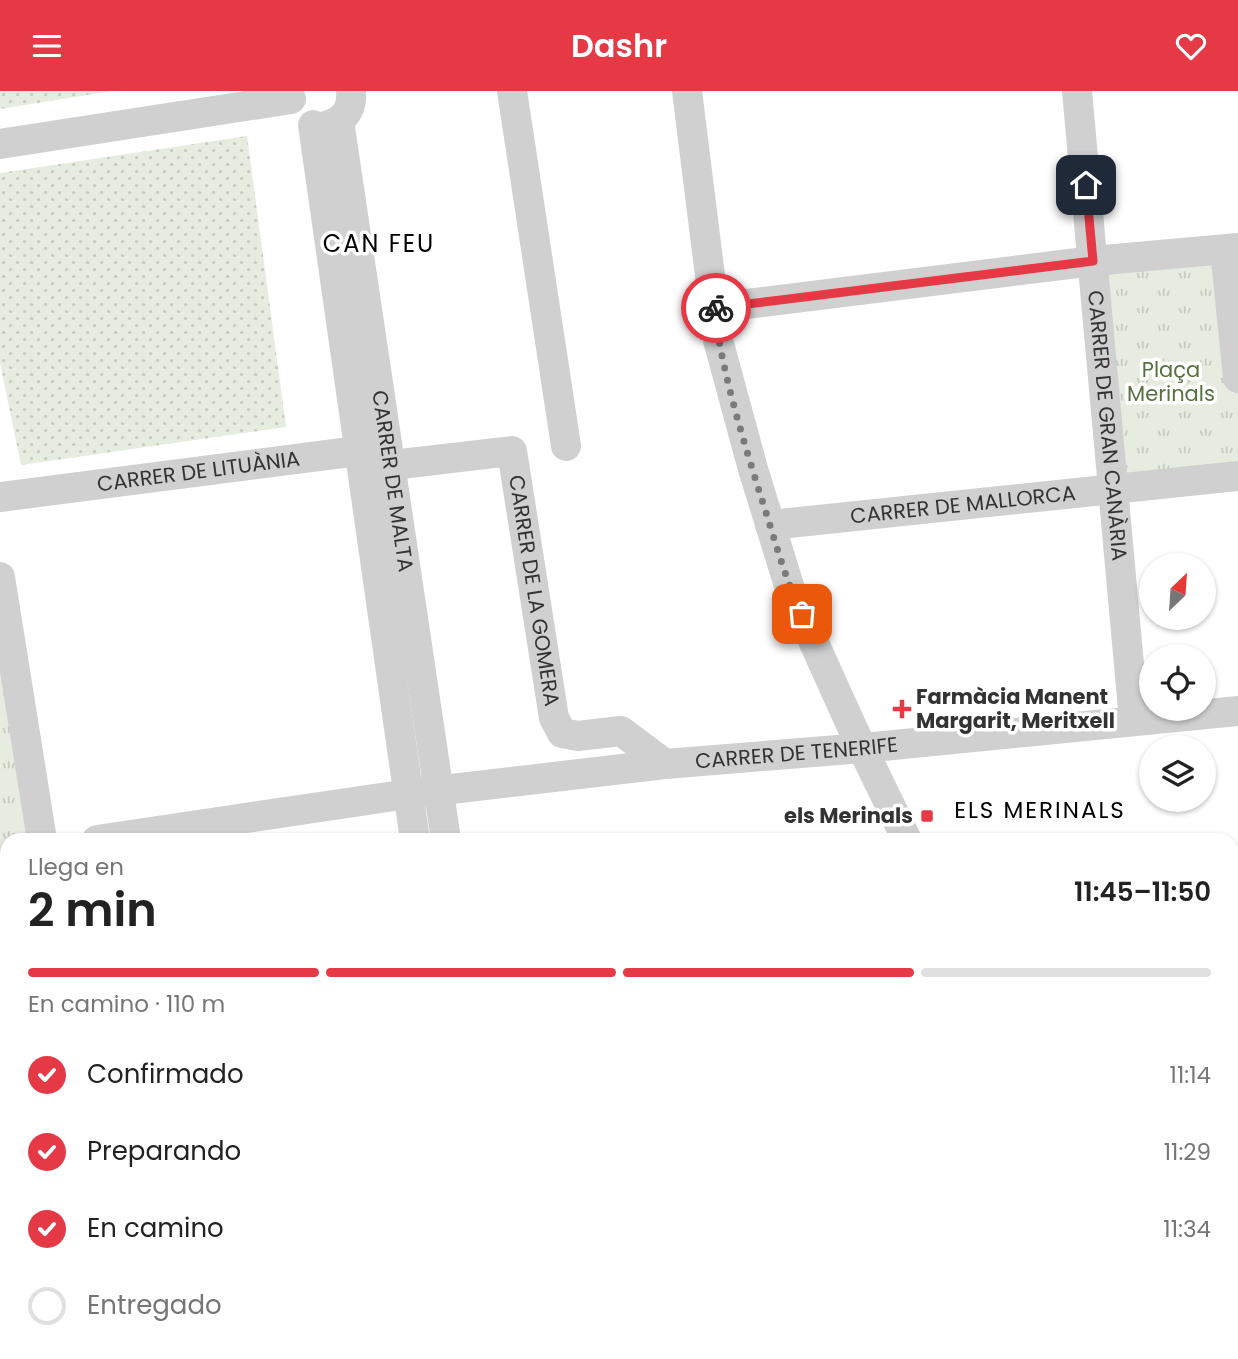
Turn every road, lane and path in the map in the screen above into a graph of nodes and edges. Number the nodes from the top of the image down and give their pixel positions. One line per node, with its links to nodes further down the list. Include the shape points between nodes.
1 (351, 91): 6 (street, via 349,108)
2 (512, 91): 12 (street)
3 (687, 91): 10 (street)
4 (1077, 91): 9 (street, CARRER DE GRAN CANÀRIA)
5 (291, 95): 6 (street, via 300,119); 7 (street)
6 (326, 123): 13 (street, CARRER DE MALTA); 14 (street, CARRER DE MALTA)
7 (0, 143)
8 (1231, 249): 9 (street); 11 (street)
9 (1093, 261): 10 (street); 16 (street, CARRER DE GRAN CANÀRIA)
10 (714, 308): 18 (street, via 718,339)
11 (1238, 378)
12 (566, 446)
13 (358, 451): 14 (street, CARRER DE LITUÀNIA); 17 (street, CARRER DE LITUÀNIA); 25 (street, CARRER DE MALTA)
14 (392, 465): 23 (street, CARRER DE LA GOMERA, via 512,451 554,718 562,733 578,736 621,731); 24 (street, CARRER DE MALTA)
15 (1238, 476): 16 (street, CARRER DE MALLORCA)
16 (1113, 488): 18 (street, CARRER DE MALLORCA); 21 (street, CARRER DE GRAN CANÀRIA)
17 (0, 497)
18 (770, 525): 22 (street, via 791,592)
19 (0, 577): 26 (street)
20 (1238, 711): 21 (street, CARRER DE TENERIFE)
21 (1134, 720): 22 (street, CARRER DE TENERIFE)
22 (863, 748): 23 (street, CARRER DE TENERIFE); 30 (street)
23 (665, 764): 24 (street, CARRER DE TENERIFE)
24 (439, 791): 25 (street, CARRER DE TENERIFE); 29 (street, CARRER DE MALTA)
25 (408, 794): 27 (street, CARRER DE TENERIFE); 28 (street, CARRER DE MALTA)
26 (40, 833)
27 (144, 833)
28 (414, 833)
29 (445, 833)
30 (904, 833)

